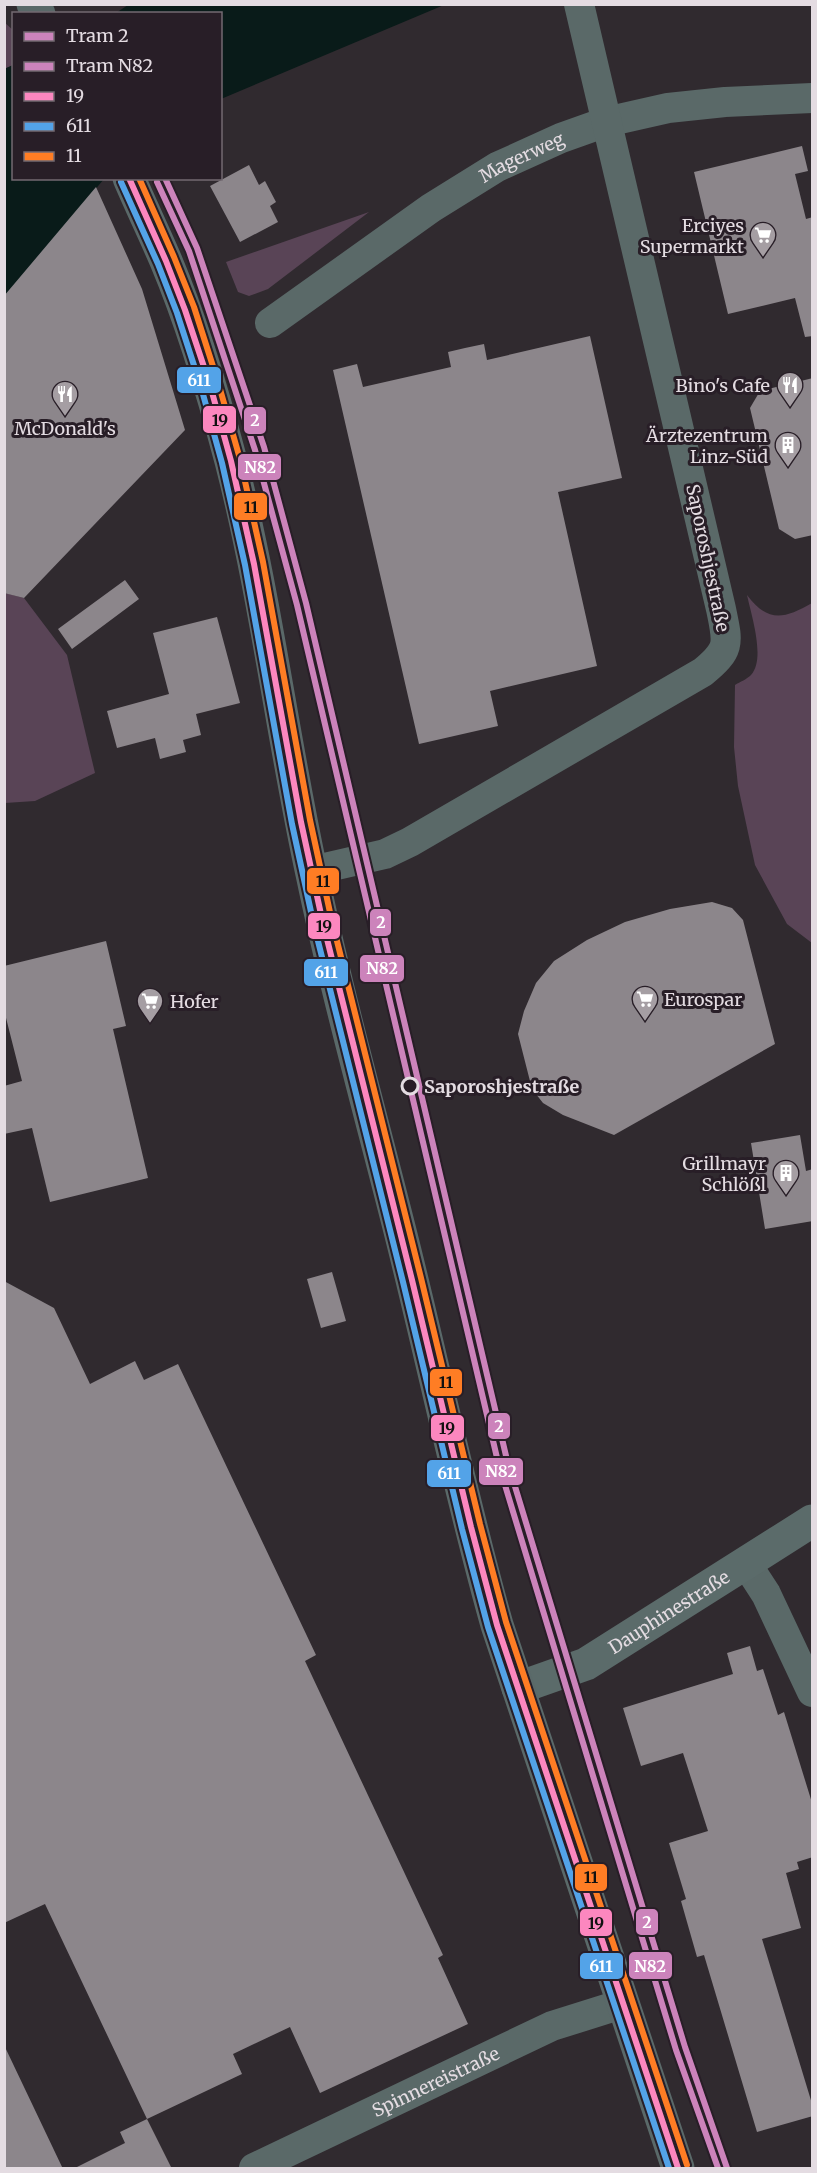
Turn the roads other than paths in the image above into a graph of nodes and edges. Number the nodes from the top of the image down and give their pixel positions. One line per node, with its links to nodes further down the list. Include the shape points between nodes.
1 (579, 4): 3 (street, Saporoshjestraße)
2 (813, 98): 3 (street, Magerweg, via 668,108)
3 (606, 122): 5 (street, Magerweg, via 497,167 431,208); 6 (street, Saporoshjestraße, via 721,609 726,648 703,672 410,842 385,854)
4 (131, 182): 6 (main road, via 186,314 230,460 261,596)
5 (270, 323)
6 (311, 872): 9 (main road, via 455,1470)
7 (813, 1521): 8 (main road, Dauphinestraße)
8 (746, 1563): 9 (main road, Dauphinestraße, via 586,1664); 10 (street, via 766,1594)
9 (518, 1688): 11 (main road)
10 (813, 1692)
11 (622, 2004): 12 (street, Spinnereistraße, via 552,2026); 13 (main road)
12 (254, 2169)
13 (678, 2169)

